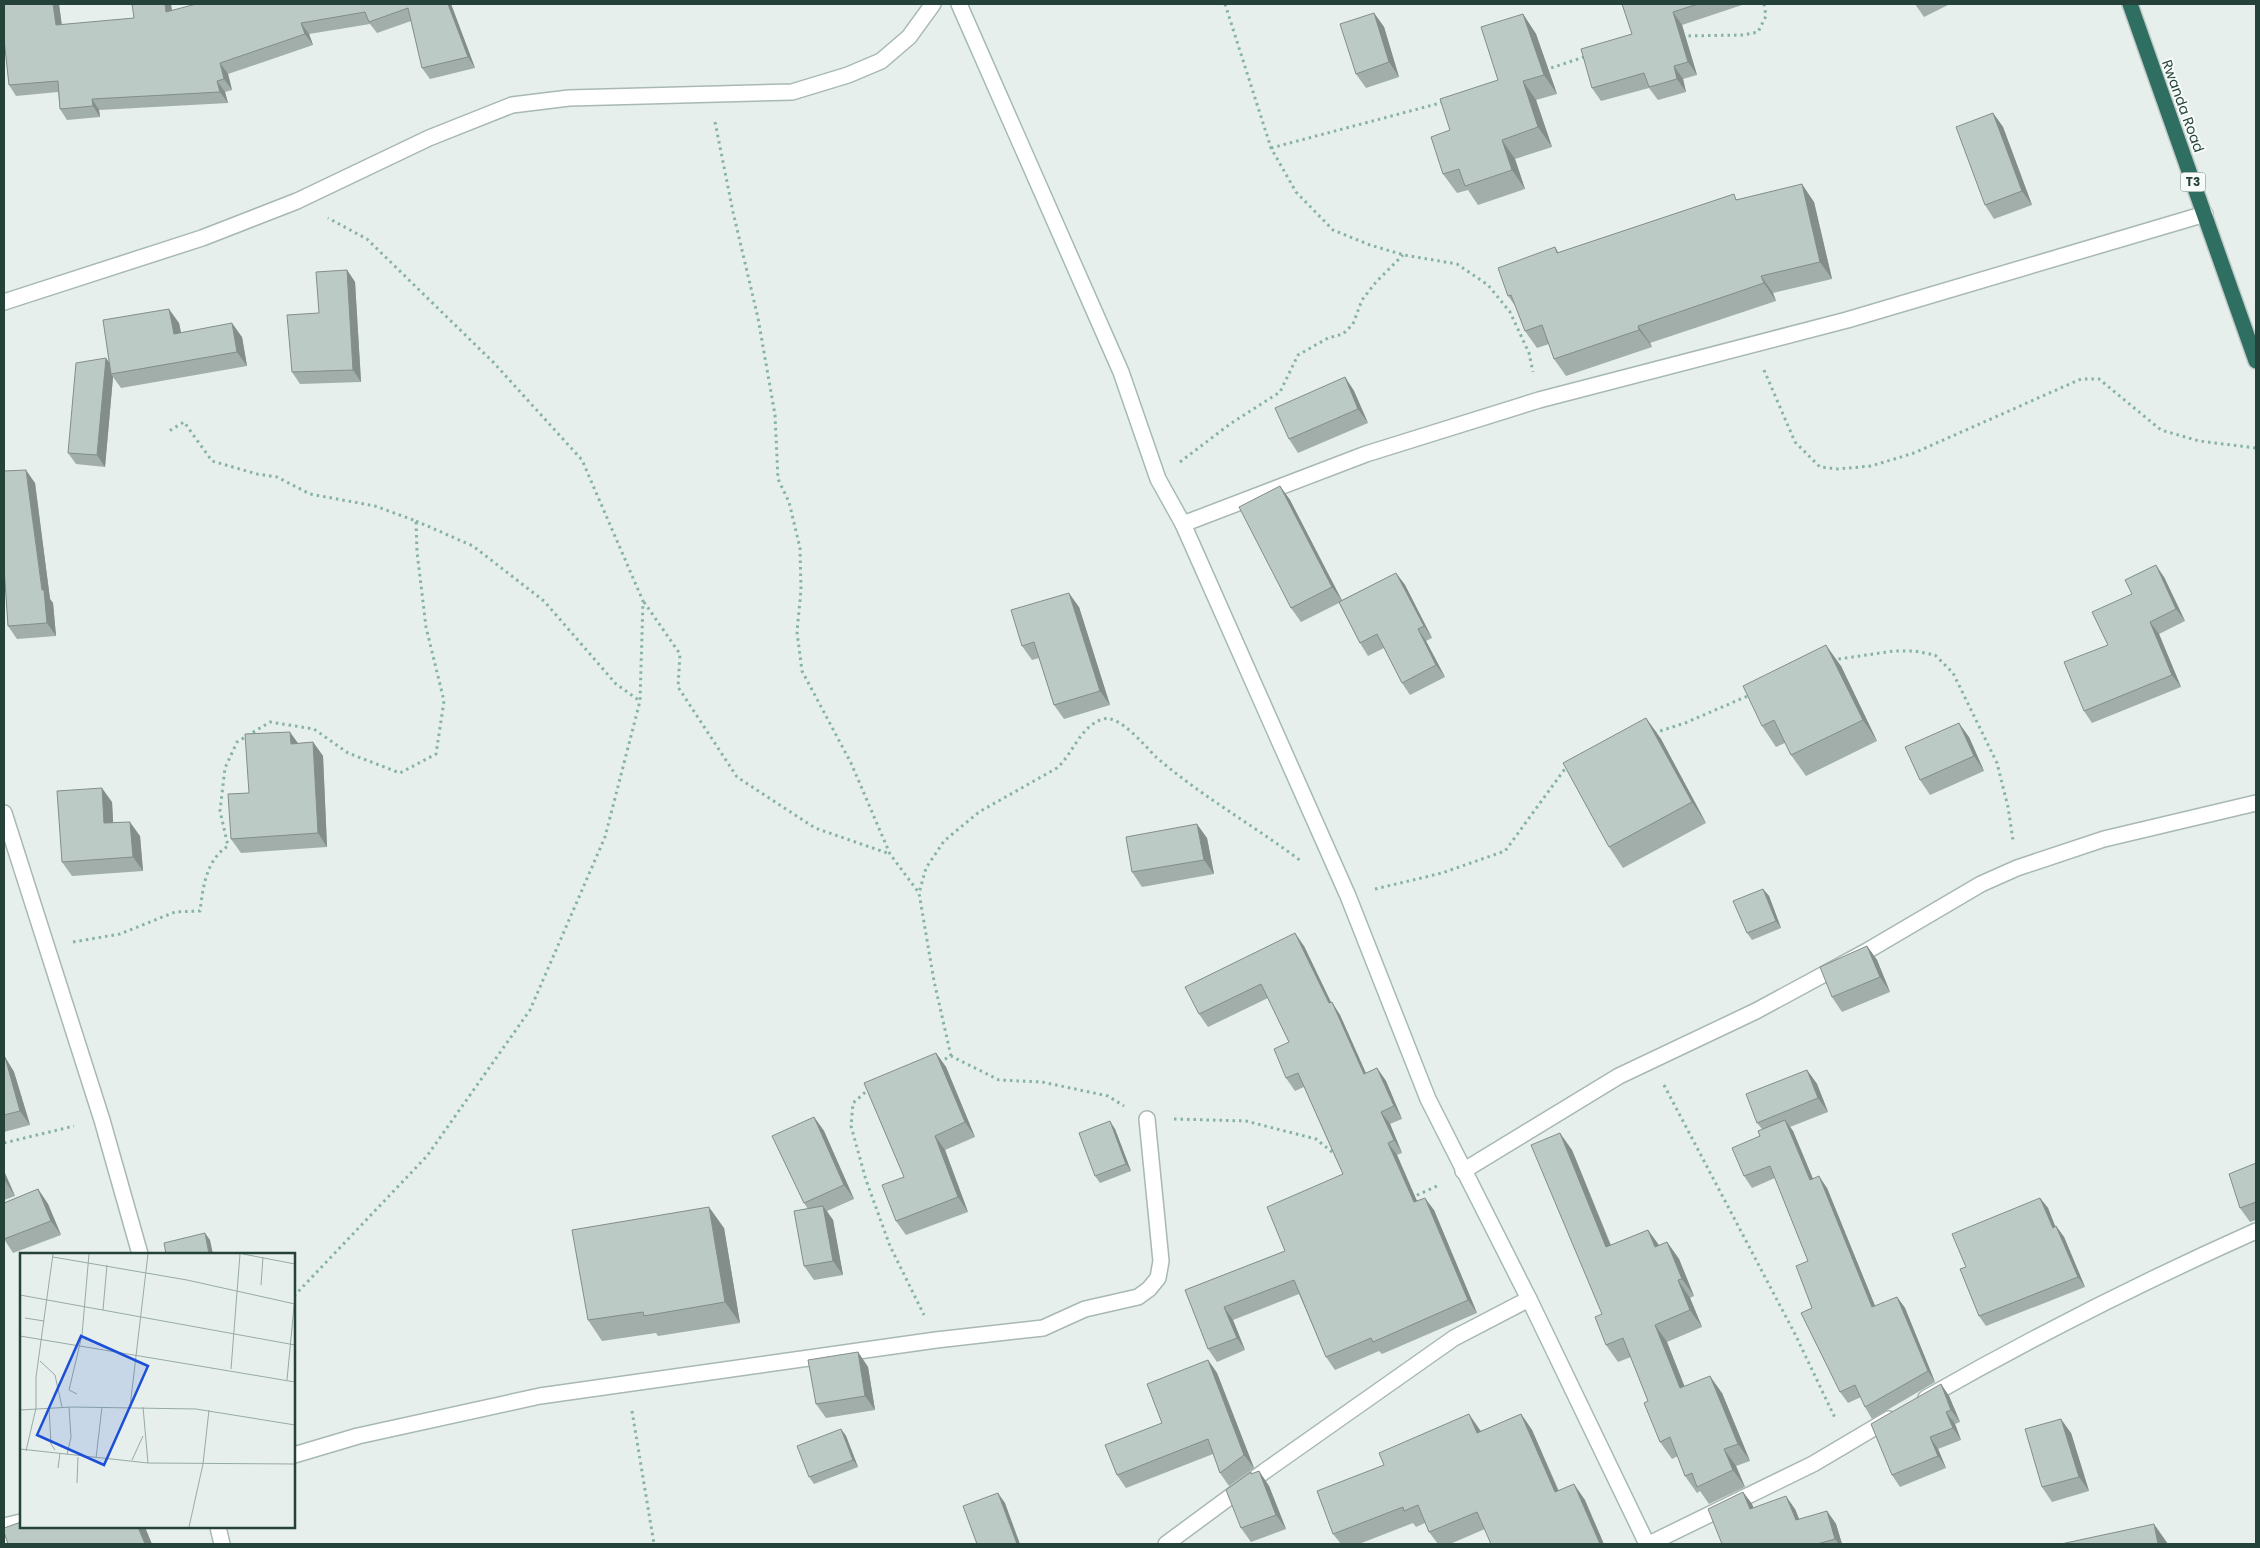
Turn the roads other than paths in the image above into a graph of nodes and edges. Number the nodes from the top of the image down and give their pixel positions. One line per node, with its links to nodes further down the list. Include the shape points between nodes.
1 (932, 4): 5 (street, via 909,37 881,61 848,75 792,92 569,98 512,105 429,138 297,201 202,238)
2 (959, 4): 7 (street, via 1121,372 1158,479)
3 (2130, 4): 4 (highway, Rwanda Road / T3)
4 (2205, 214): 6 (highway, Rwanda Road / T3); 7 (street, via 1847,320 1539,400 1366,454)
5 (4, 302)
6 (2256, 361)
7 (1183, 524): 11 (street, via 1348,896 1428,1099)
8 (2256, 803): 11 (street, via 2104,839 2017,868 1981,884 1756,1011 1619,1076)
9 (4, 813): 13 (street, via 102,1120)
10 (1147, 1119): 15 (street, via 1161,1261 1158,1278 1138,1296 1085,1309 1043,1328 540,1396 358,1436)
11 (1463, 1171): 14 (street)
12 (2256, 1231): 21 (street, via 2091,1310 1908,1408 1813,1464)
13 (140, 1253)
14 (1529, 1299): 20 (street, via 1454,1338); 21 (street)
15 (295, 1455)
16 (20, 1522): 17 (street)
17 (4, 1526)
18 (218, 1528): 19 (street)
19 (222, 1544)
20 (1166, 1544)
21 (1648, 1544)

